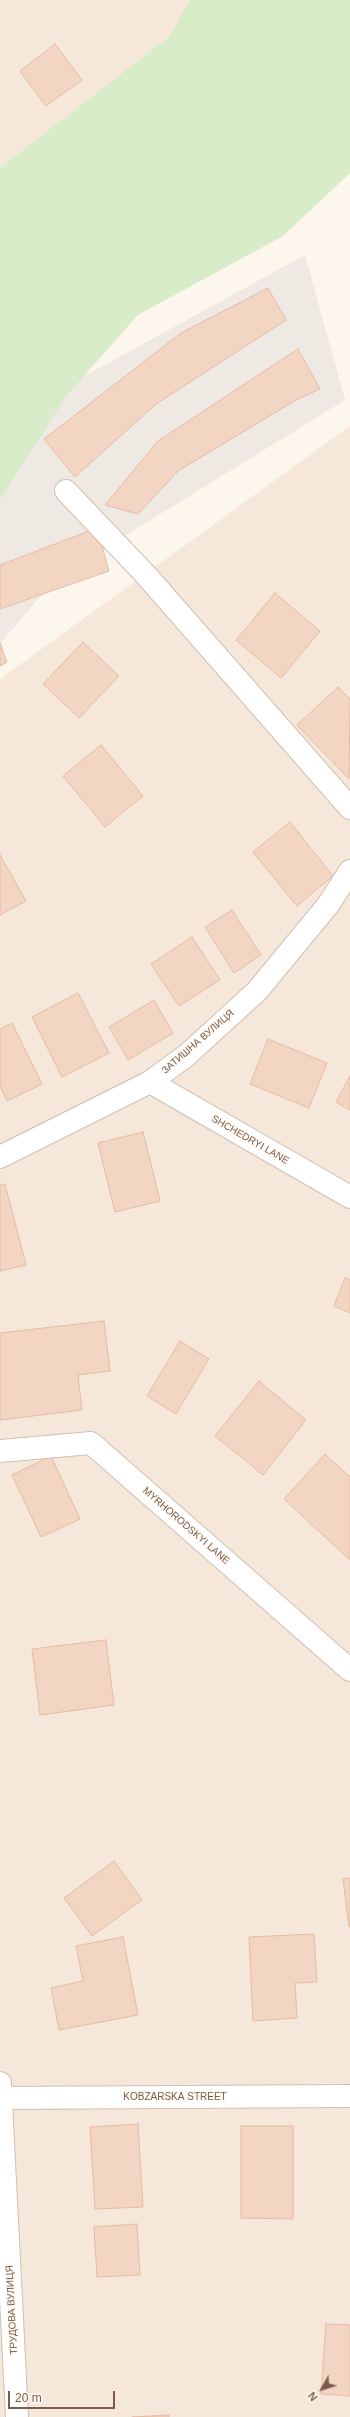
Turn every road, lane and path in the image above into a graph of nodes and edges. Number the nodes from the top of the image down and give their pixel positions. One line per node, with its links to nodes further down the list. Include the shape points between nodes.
1 (66, 491): 2 (street, via 145,574)
2 (350, 808)
3 (350, 871): 4 (street, ЗАТИШНА ВУЛИЦЯ, via 328,905 257,991 187,1054)
4 (150, 1082): 5 (street, ЗАТИШНА ВУЛИЦЯ); 6 (street, SHCHEDRYI LANE)
5 (0, 1157)
6 (350, 1197)
7 (0, 1451): 8 (street, MYRHORODSKYI LANE, via 91,1443)
8 (350, 1670)
9 (1, 2093): 10 (street, KOBZARSKA STREET); 11 (street, ТРУДОВА ВУЛИЦЯ)
10 (350, 2096)
11 (17, 2417)

